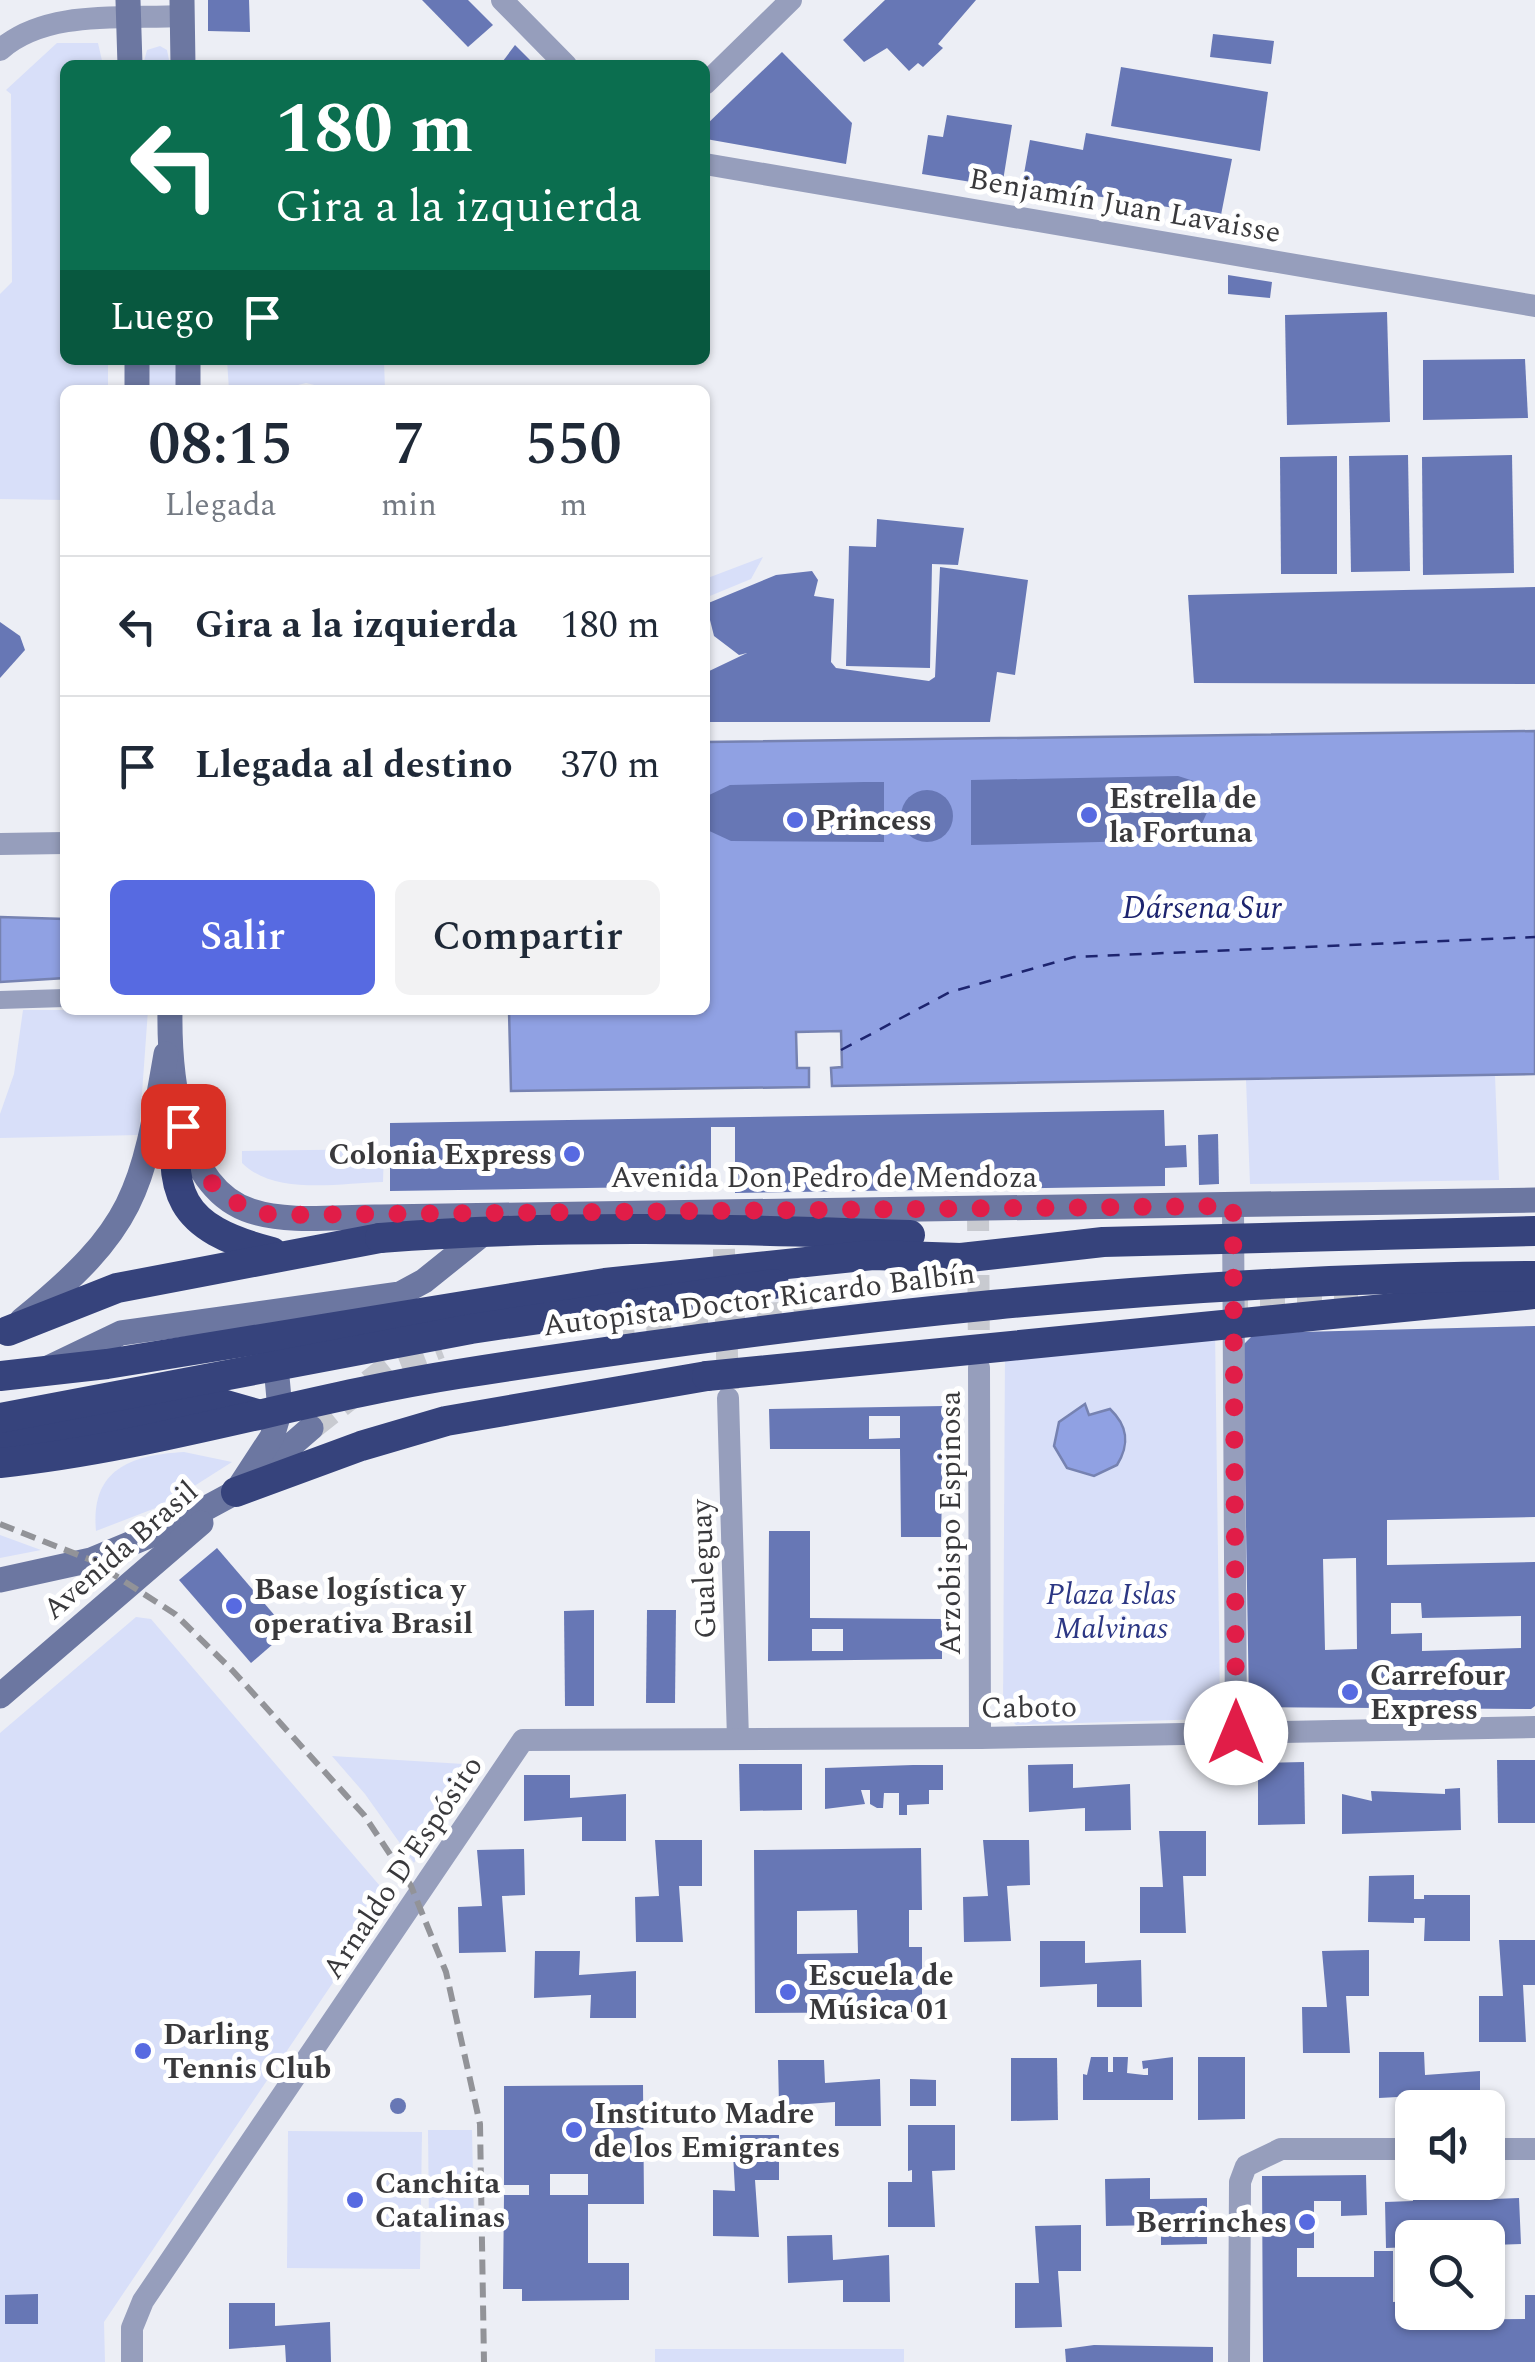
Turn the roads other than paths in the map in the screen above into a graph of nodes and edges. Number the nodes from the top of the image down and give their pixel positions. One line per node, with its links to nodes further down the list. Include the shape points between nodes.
1 (502, 0): 8 (street)
2 (790, 0): 9 (street)
3 (182, 8): 4 (street); 7 (main road)
4 (128, 9): 5 (street, via 34,28); 6 (main road)
5 (0, 50)
6 (130, 60)
7 (183, 60)
8 (561, 60)
9 (710, 79)
10 (710, 165): 11 (street, Benjamín Juan Lavaisse)
11 (1535, 306)
12 (60, 843): 13 (street)
13 (0, 844)
14 (60, 998): 15 (street)
15 (0, 1000)
16 (170, 1020): 17 (main road, Avenida Don Pedro de Mendoza); 28 (main road, via 145,1162 126,1215 86,1263)
17 (180, 1103): 20 (main road, Avenida Don Pedro de Mendoza, via 200,1169 226,1198 248,1210 330,1216); 23 (highway, via 174,1172 189,1208 236,1242)
18 (1535, 1200): 19 (main road, Avenida Don Pedro de Mendoza)
19 (1233, 1206): 20 (main road, Avenida Don Pedro de Mendoza); 42 (street)
20 (509, 1212): 27 (main road, via 400,1294)
21 (1535, 1231): 22 (highway, Autopista Doctor Ricardo Balbín, bridge)
22 (1103, 1242): 23 (highway, bridge, via 760,1230 446,1233); 24 (highway, Autopista Doctor Ricardo Balbín, bridge)
23 (280, 1254): 28 (highway, via 130,1285)
24 (961, 1258): 30 (highway, Autopista Doctor Ricardo Balbín, bridge, via 873,1254 676,1274); 34 (highway, bridge, via 506,1323)
25 (1535, 1276): 33 (highway, Autopista Doctor Ricardo Balbín, bridge, via 1200,1286 838,1319 458,1374)
26 (1535, 1294): 32 (highway, bridge)
27 (212, 1321): 31 (main road, via 112,1335); 38 (main road, via 259,1343 280,1388 272,1437)
28 (4, 1333)
29 (979, 1368): 43 (street, Arzobispo Espinosa)
30 (0, 1376)
31 (0, 1386)
32 (717, 1387): 38 (highway, via 446,1421); 44 (street, Gualeguay)
33 (257, 1414): 36 (highway, via 222,1404); 37 (highway, Autopista Doctor Ricardo Balbín, bridge)
34 (0, 1418)
35 (311, 1428): 38 (main road)
36 (0, 1444)
37 (0, 1464)
38 (236, 1492): 39 (main road, via 90,1560); 40 (main road, Avenida Brasil)
39 (0, 1580)
40 (0, 1696)
41 (1535, 1727): 42 (street, Caboto)
42 (1236, 1733): 43 (street, Caboto)
43 (980, 1738): 44 (street, Caboto)
44 (738, 1739): 45 (street, Caboto)
45 (523, 1740): 49 (street, Arnaldo D'Espósito, via 144,2301 132,2328)
46 (1395, 2148): 50 (street, via 1286,2148 1246,2166 1240,2182)
47 (1505, 2149): 48 (street)
48 (1535, 2149)
49 (132, 2362)
50 (1238, 2362)

